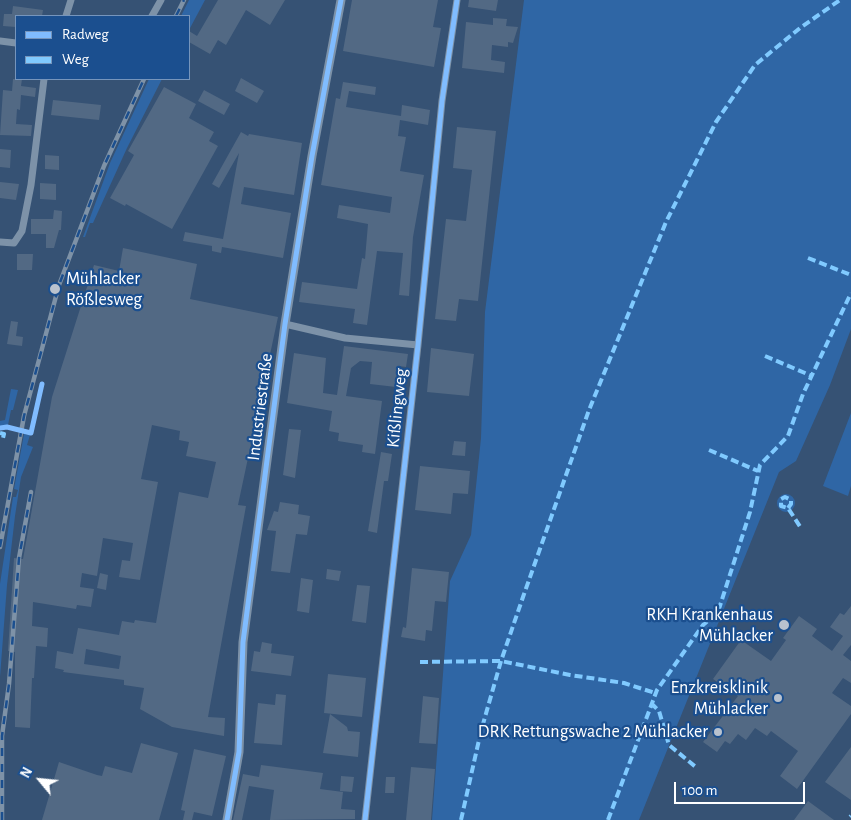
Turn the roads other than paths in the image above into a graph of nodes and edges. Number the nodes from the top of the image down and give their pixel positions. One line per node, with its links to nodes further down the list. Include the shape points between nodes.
1 (71, 0): 5 (street)
2 (161, 0): 6 (street)
3 (341, 0): 11 (street, Industriestraße)
4 (457, 0): 12 (street, Kißlingweg, via 442,101)
5 (66, 15)
6 (153, 15)
7 (0, 41): 8 (street)
8 (15, 43)
9 (44, 80): 10 (street, via 22,231 14,243)
10 (0, 242)
11 (284, 324): 12 (street, Kißlingweg, via 345,338); 13 (street, Industriestraße, via 243,642 240,752)
12 (418, 345): 14 (street, Kißlingweg)
13 (226, 820)
14 (366, 820)

